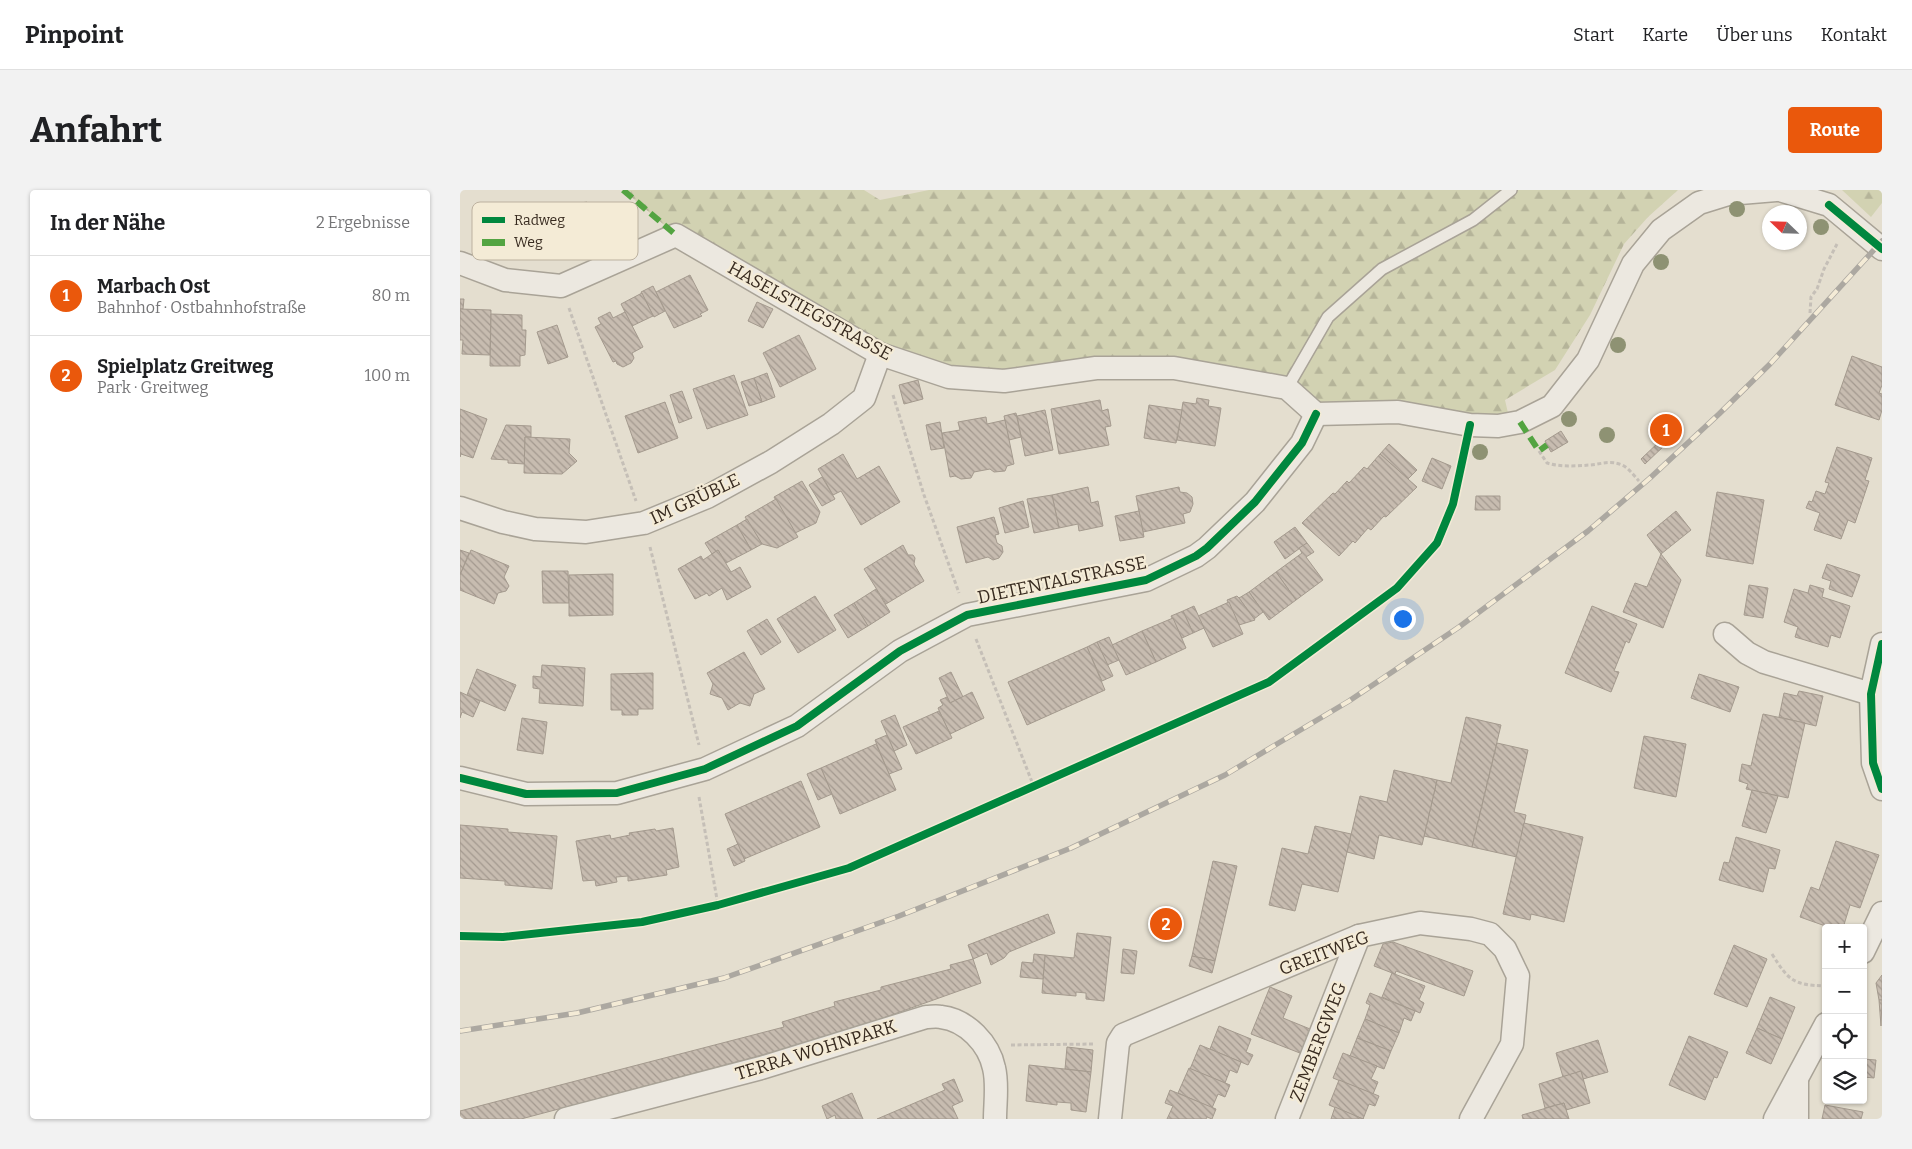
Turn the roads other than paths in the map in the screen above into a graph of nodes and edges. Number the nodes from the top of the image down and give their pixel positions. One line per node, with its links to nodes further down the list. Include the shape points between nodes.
1 (1511, 190): 10 (lane, via 1473,220 1382,269 1334,311)
2 (1776, 190): 11 (street, via 1728,194 1699,203 1662,230 1633,264 1588,360 1552,406 1520,422 1470,426 1398,412)
3 (1780, 190): 4 (street)
4 (1835, 198): 5 (street, via 1852,223)
5 (1882, 249)
6 (638, 252): 9 (street, HASELSTIEGSTRASSE, via 676,235)
7 (620, 260): 8 (street, HASELSTIEGSTRASSE, via 561,286 505,280)
8 (460, 263)
9 (880, 354): 10 (street, HASELSTIEGSTRASSE, via 949,377 1004,381 1096,368 1174,368); 12 (street, IM GRÜBLE, via 864,398 831,424 707,497 644,523 586,532 535,529)
10 (1287, 388): 11 (street)
11 (1316, 414): 16 (street, DIETENTALSTRASSE, via 1302,443 1255,502 1196,556 1146,580 967,616 900,651 798,726 705,769 617,793 526,794)
12 (460, 508)
13 (1725, 634): 15 (street, via 1764,662)
14 (1882, 644): 15 (street)
15 (1871, 694): 17 (street, via 1873,763)
16 (460, 778)
17 (1882, 789)
18 (1882, 913): 20 (street)
19 (1359, 936): 25 (street, GREITWEG, via 1123,1035 1118,1043); 26 (street, ZEMBERGWEG); 27 (street, GREITWEG, via 1420,923 1490,934 1505,949 1518,976 1512,1044)
20 (1867, 944)
21 (1822, 1031): 22 (street)
22 (1797, 1077): 28 (street); 29 (street)
23 (566, 1119): 24 (street, TERRA WOHNPARK, via 761,1068 926,1017 942,1017 960,1023 986,1045 995,1069)
24 (995, 1119)
25 (1110, 1119)
26 (1287, 1119)
27 (1471, 1119)
28 (1775, 1119)
29 (1797, 1119)

